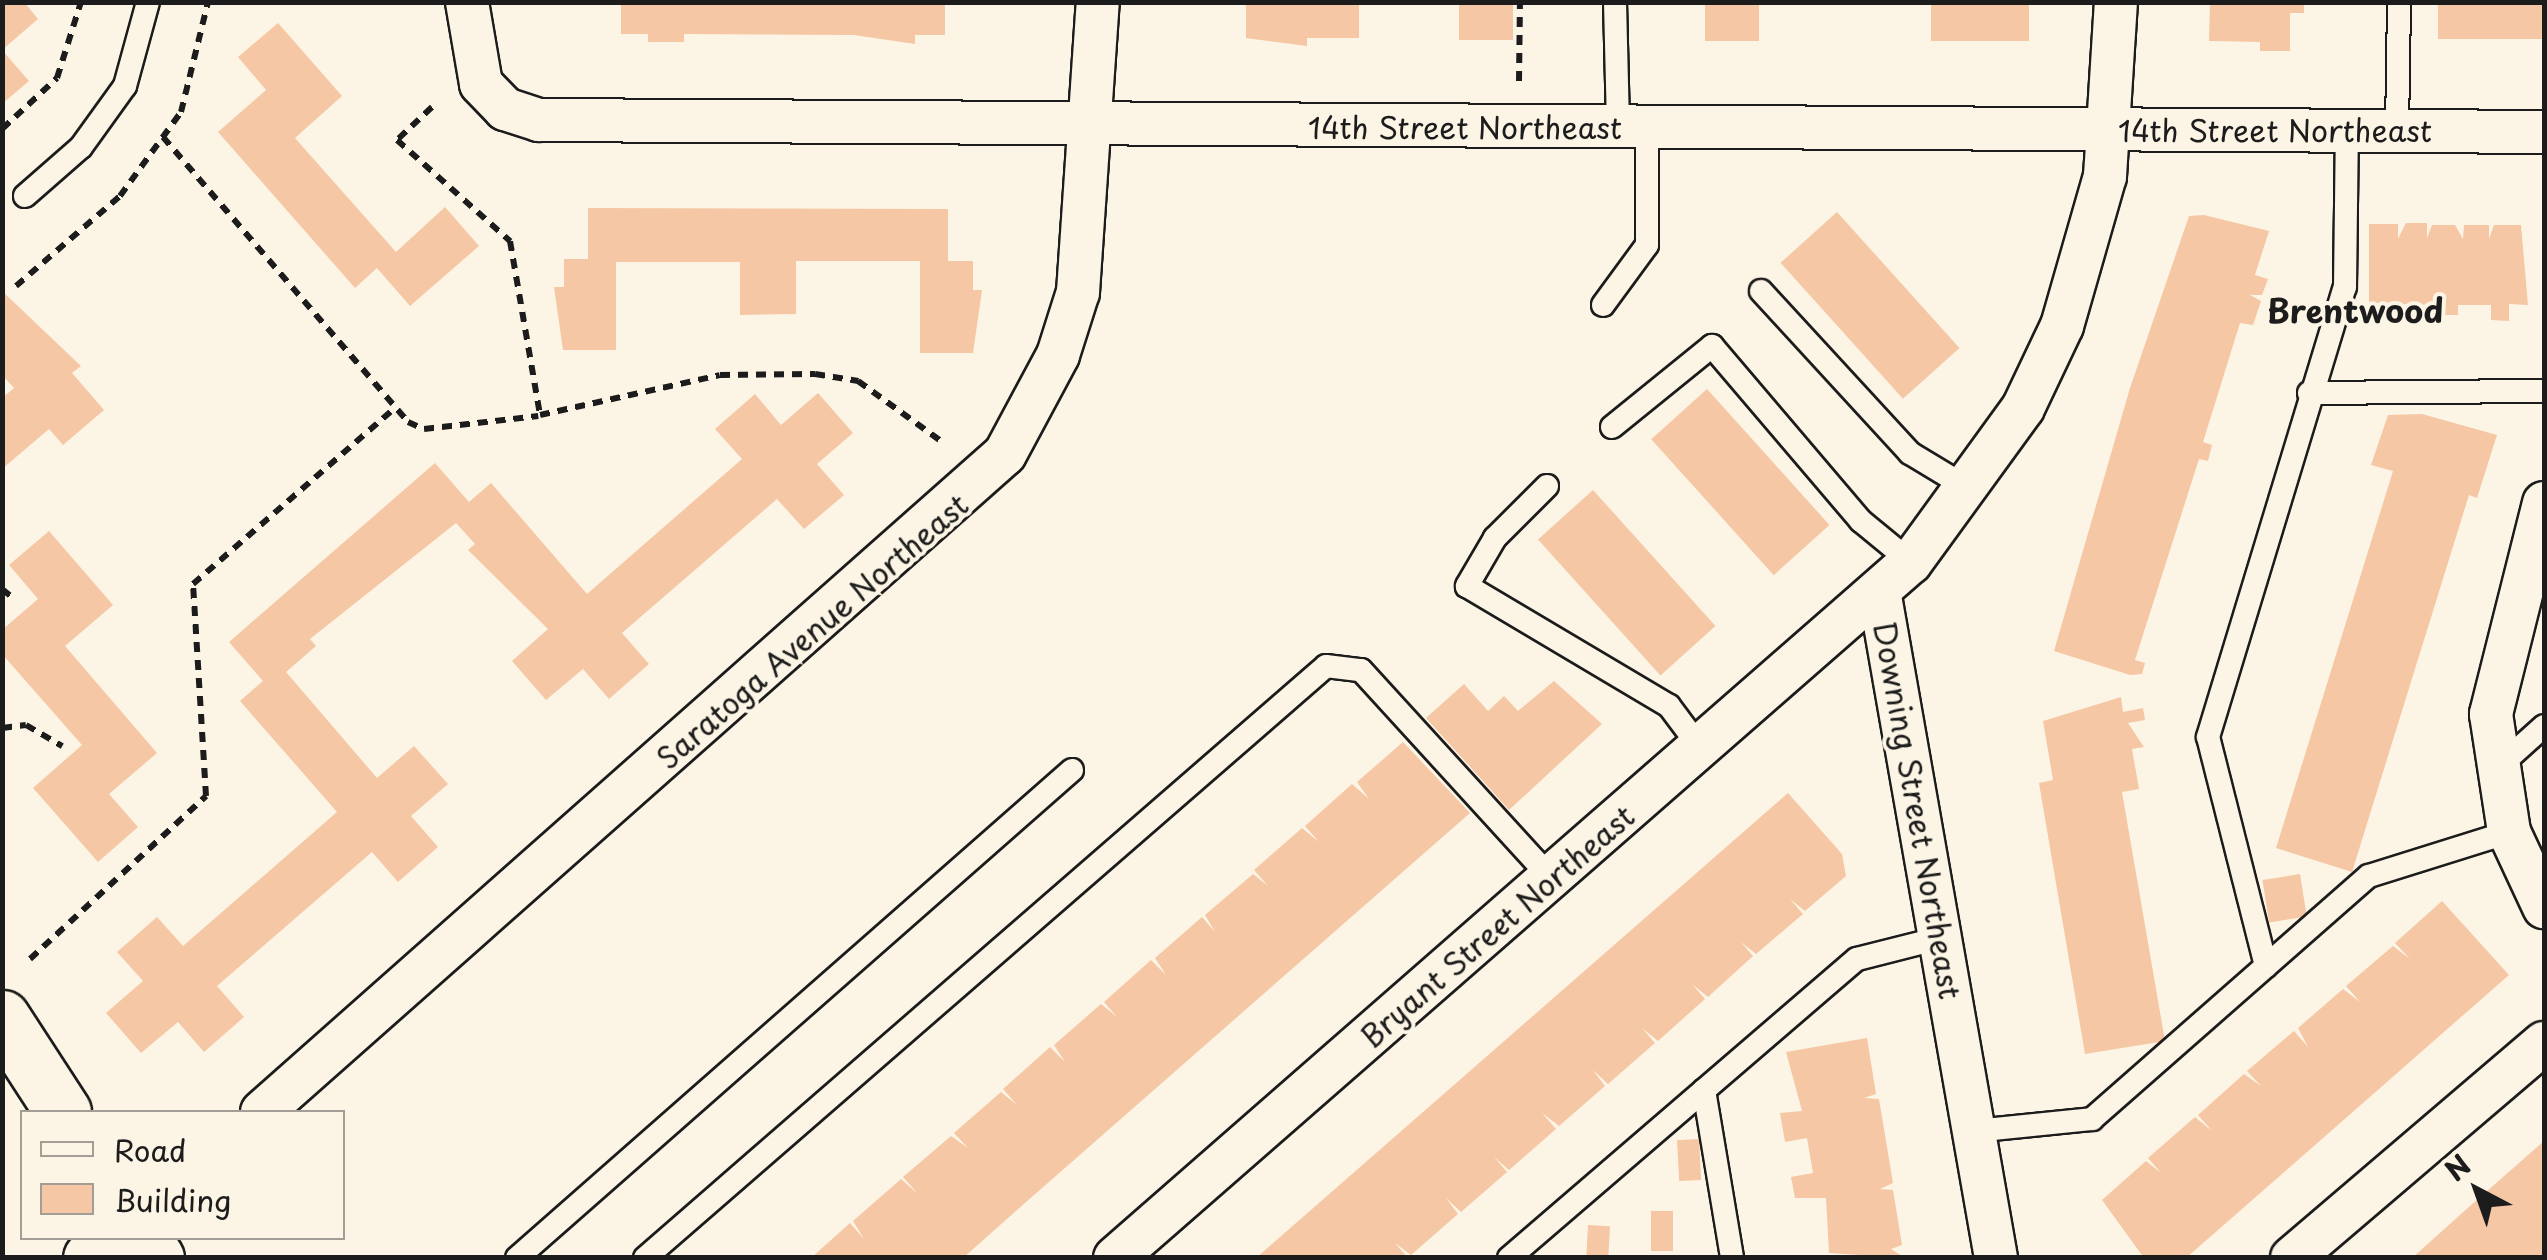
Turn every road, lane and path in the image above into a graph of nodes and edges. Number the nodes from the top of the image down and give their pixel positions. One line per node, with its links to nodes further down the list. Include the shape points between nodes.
1 (81, 2): 14 (path, via 57,78)
2 (148, 2): 20 (lane, via 126,86 81,146)
3 (208, 2): 19 (path, via 189,94)
4 (468, 2): 12 (street, 14th Street Northeast, via 481,84 506,109 539,120)
5 (1098, 2): 12 (street, Saratoga Avenue Northeast)
6 (1520, 2): 10 (path)
7 (1615, 2): 13 (lane)
8 (2116, 2): 15 (street, Downing Street Northeast)
9 (2399, 2): 17 (lane)
10 (1519, 81)
11 (432, 107): 27 (path, via 397,140 510,242)
12 (1093, 125): 13 (street, 14th Street Northeast); 53 (street, Saratoga Avenue Northeast, via 1069,324 1032,411 989,473)
13 (1632, 127): 15 (street, 14th Street Northeast); 23 (lane, via 1647,245)
14 (2, 129)
15 (2112, 129): 16 (street, 14th Street Northeast); 31 (street, Downing Street Northeast, via 2062,326 2023,408)
16 (2347, 131): 17 (street, 14th Street Northeast); 25 (lane, via 2344,286)
17 (2397, 132): 18 (street, 14th Street Northeast)
18 (2544, 132)
19 (163, 138): 21 (path, via 120,196); 26 (path)
20 (26, 196)
21 (16, 286)
22 (1761, 291): 31 (lane, via 1910,454)
23 (1602, 305)
24 (2544, 391): 25 (lane)
25 (2309, 393): 48 (lane, via 2208,737)
26 (396, 407): 27 (path, via 424,428); 47 (path, via 193,584 206,796)
27 (540, 416): 29 (path, via 720,375 815,374 858,380)
28 (1612, 427): 33 (lane, via 1712,346 1862,521)
29 (945, 444)
30 (1547, 486): 40 (lane, via 1495,538 1466,586 1668,706)
31 (1968, 488): 33 (street, Downing Street Northeast)
32 (2544, 503): 42 (street, via 2497,671)
33 (1912, 562): 35 (street, Downing Street Northeast)
34 (2, 590): 36 (path)
35 (1880, 596): 40 (street, Bryant Street Northeast); 46 (street, Downing Street Northeast)
36 (13, 598)
37 (2544, 726): 42 (lane)
38 (2, 728): 39 (path, via 26,725)
39 (62, 746)
40 (1702, 750): 44 (street, Bryant Street Northeast)
41 (1072, 770): 57 (lane)
42 (2494, 771): 43 (street)
43 (2509, 832): 45 (street); 48 (lane, via 2369,876)
44 (1552, 878): 58 (lane, via 1361,670 1326,666); 59 (street, Bryant Street Northeast)
45 (2544, 907)
46 (1940, 938): 51 (lane, via 1857,959); 54 (street, Downing Street Northeast)
47 (30, 959)
48 (2266, 966): 54 (lane, via 2092,1120)
49 (2, 1018): 52 (main road)
50 (2544, 1043): 63 (street)
51 (1704, 1090): 60 (lane); 61 (lane)
52 (62, 1110)
53 (264, 1110)
54 (1974, 1131): 62 (street, Downing Street Northeast)
55 (113, 1240): 56 (main road)
56 (91, 1258)
57 (517, 1258)
58 (646, 1258)
59 (1115, 1258)
60 (1509, 1258)
61 (1732, 1258)
62 (1996, 1258)
63 (2292, 1258)

